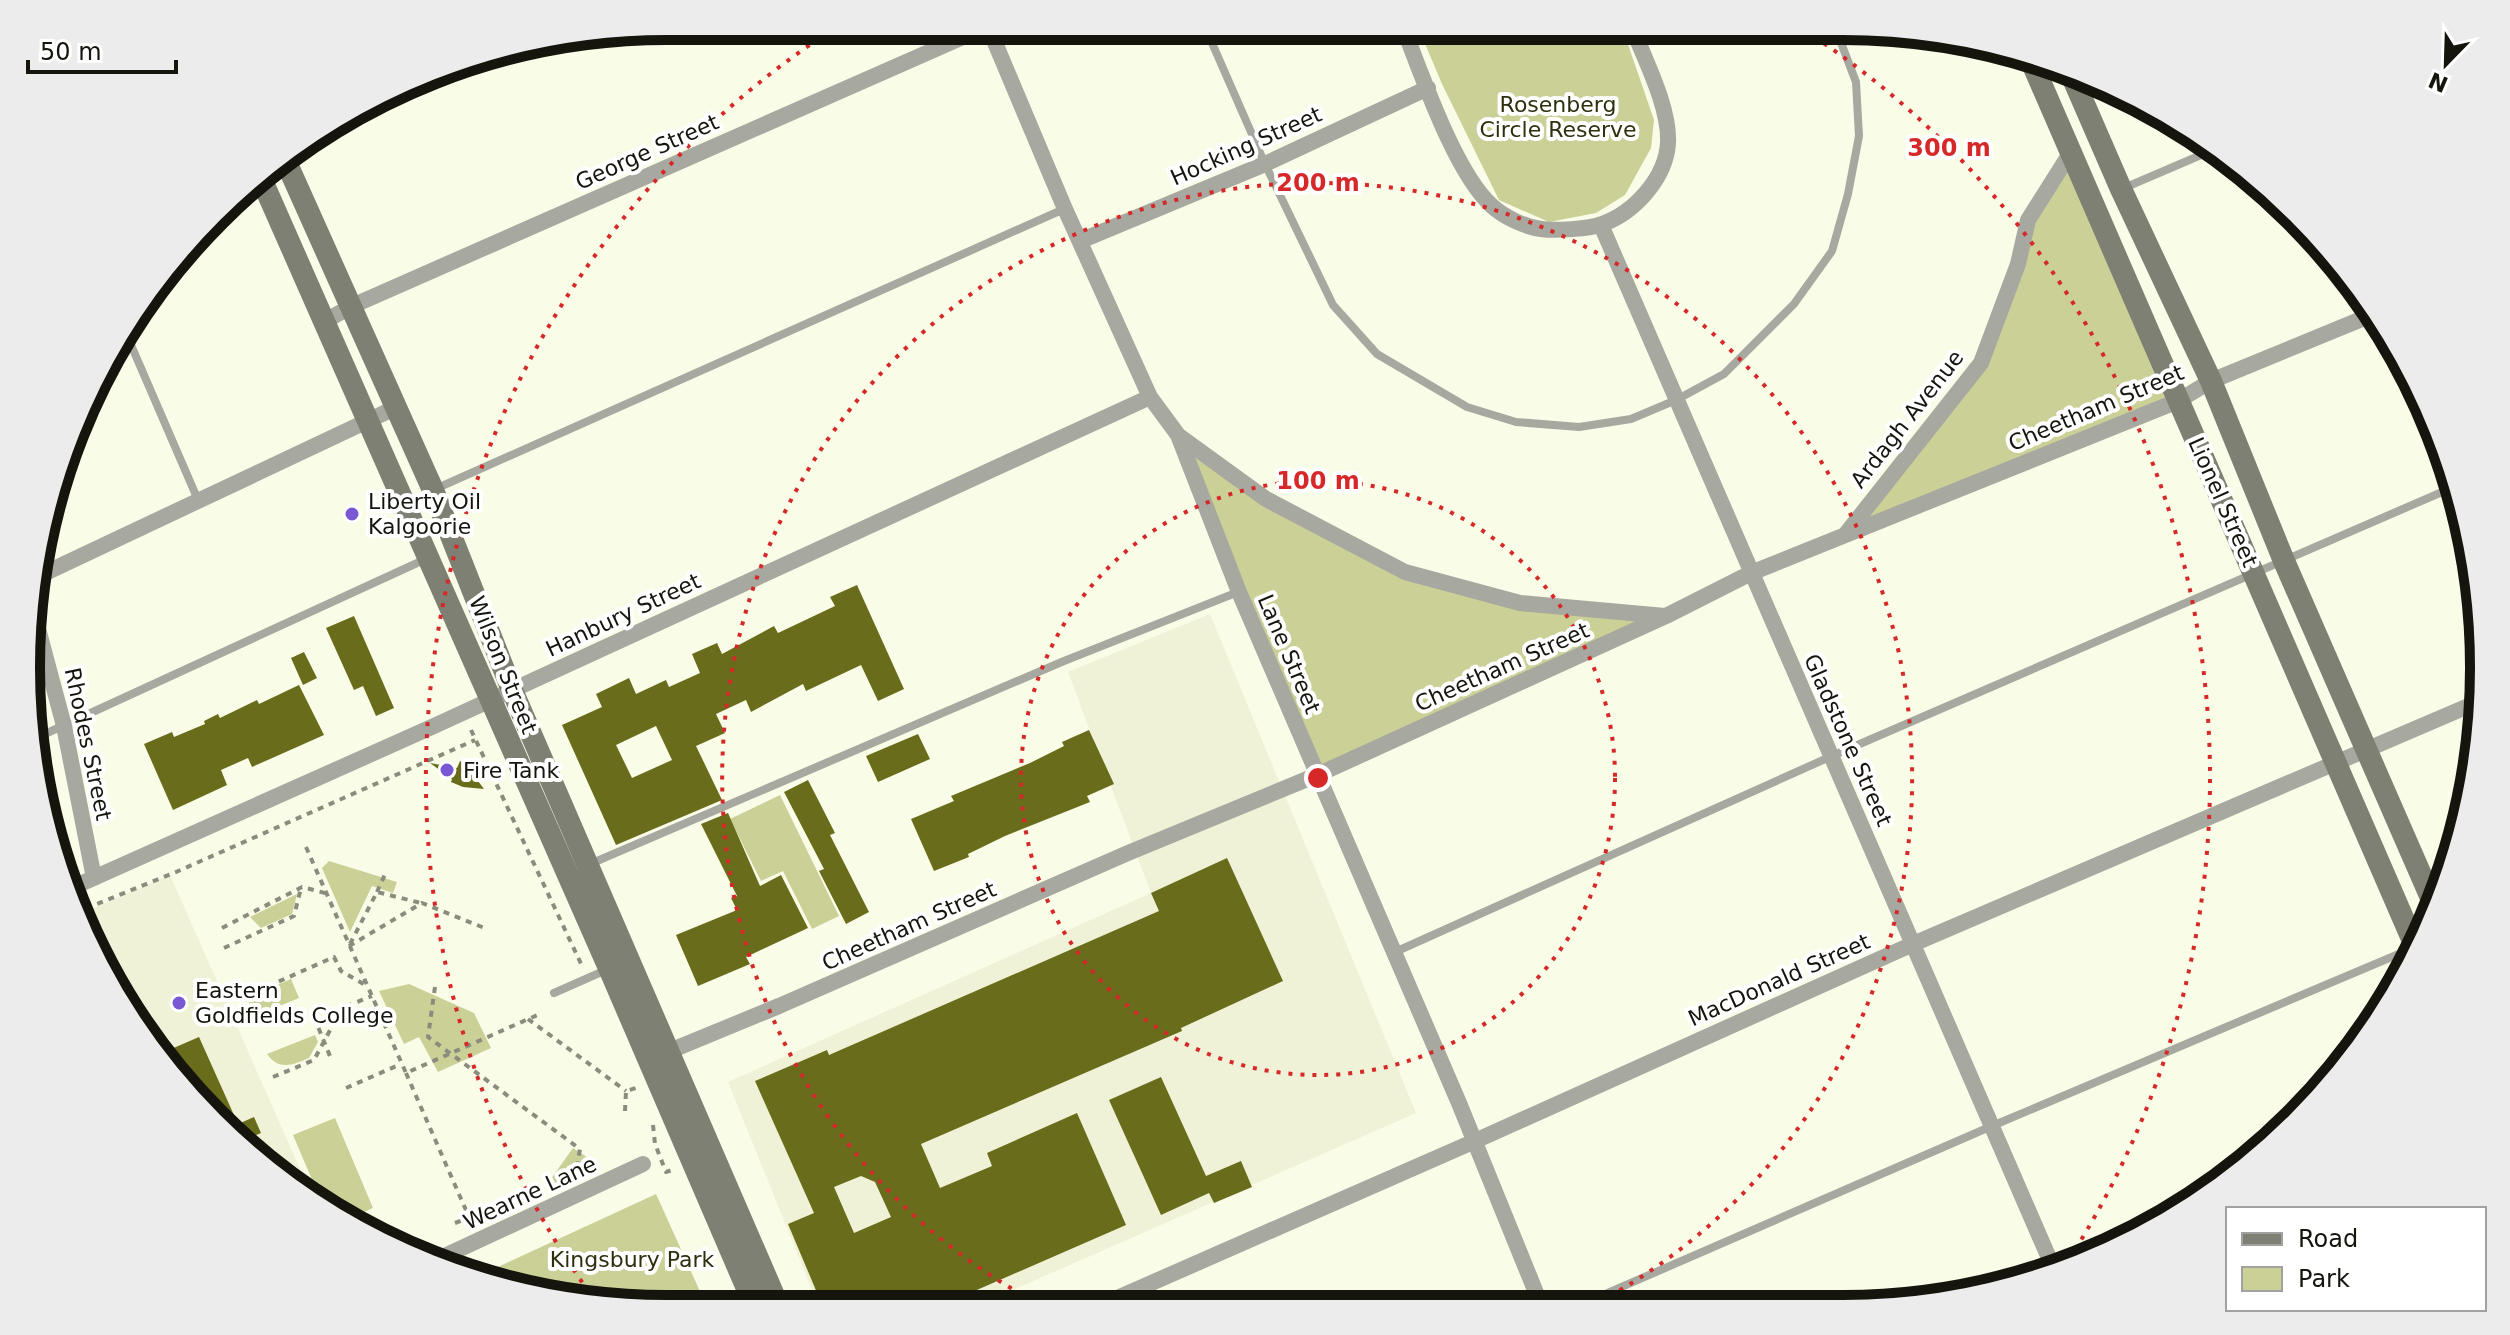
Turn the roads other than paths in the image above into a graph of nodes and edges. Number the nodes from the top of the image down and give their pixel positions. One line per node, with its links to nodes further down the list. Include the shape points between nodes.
1 (956, 40): 19 (street, George Street)
2 (994, 40): 16 (street, Lane Street)
3 (1211, 40): 12 (lane)
4 (1408, 40): 9 (street)
5 (1637, 40): 17 (street, via 1666,119 1665,162 1631,208)
6 (1840, 40): 25 (lane, via 1856,82 1859,136 1832,251 1794,304 1724,374)
7 (2035, 70): 10 (street, Lionel Street)
8 (2076, 85): 15 (street, Lionel Street)
9 (1428, 88): 12 (street, Hocking Street); 17 (street, via 1473,185 1493,208 1542,230)
10 (2071, 152): 26 (street, Lionel Street); 33 (street, Ardagh Avenue, via 2028,220 2018,264 1981,363)
11 (2202, 154): 15 (lane)
12 (1265, 164): 18 (street, Hocking Street); 25 (lane, via 1333,305 1377,354 1467,407 1516,422 1579,427 1631,419)
13 (289, 168): 19 (street, Wilson Street)
14 (265, 187): 21 (street, Wilson Street)
15 (2121, 189): 23 (street, Lionel Street)
16 (1065, 209): 18 (street, Lane Street); 30 (lane)
17 (1601, 225): 25 (street, Gladstone Street)
18 (1080, 241): 24 (street, Lane Street)
19 (352, 306): 21 (street, George Street); 27 (street, Wilson Street)
20 (2364, 318): 23 (street, Cheetham Street)
21 (325, 321): 28 (street, Wilson Street)
22 (130, 344): 32 (lane)
23 (2211, 381): 26 (street, Cheetham Street); 35 (street, Lionel Street)
24 (1150, 397): 29 (street, Lane Street); 42 (street, Hanbury Street)
25 (1676, 400): 38 (street, Gladstone Street)
26 (2178, 401): 33 (street, Cheetham Street); 37 (street, Lionel Street)
27 (397, 407): 28 (street); 30 (street, Wilson Street)
28 (367, 419): 32 (street); 34 (street, Wilson Street)
29 (1178, 435): 39 (street, Lane Street); 40 (street, via 1266,499 1405,572 1520,603)
30 (433, 490): 42 (street, Wilson Street)
31 (2445, 491): 35 (lane)
32 (198, 500): 36 (street)
33 (1845, 535): 38 (street, Cheetham Street)
34 (428, 558): 42 (street, Wilson Street); 44 (lane)
35 (2284, 561): 37 (lane); 46 (street, Lionel Street)
36 (47, 572)
37 (2254, 572): 47 (lane); 48 (street, Lionel Street)
38 (1751, 573): 40 (street, Cheetham Street); 47 (street, Gladstone Street)
39 (1239, 592): 49 (street, Lane Street); 50 (lane)
40 (1666, 616): 49 (street, Cheetham Street)
41 (41, 639): 44 (street, Rhodes Street)
42 (502, 695): 50 (street, Wilson Street); 51 (street, Hanbury Street); 58 (street, Wilson Street)
43 (2469, 706): 46 (street, MacDonald Street)
44 (64, 726): 45 (lane); 51 (street, Rhodes Street)
45 (44, 735)
46 (2367, 750): 48 (street, MacDonald Street); 53 (street, Lionel Street)
47 (1832, 756): 55 (street, Gladstone Street); 56 (lane)
48 (2336, 763): 54 (street, Lionel Street); 55 (street, MacDonald Street)
49 (1317, 775): 56 (street, Lane Street); 60 (street, Cheetham Street)
50 (588, 864): 58 (street, Wilson Street)
51 (94, 878): 52 (street, Hanbury Street)
52 (79, 885)
53 (2428, 892)
54 (2410, 934)
55 (1913, 944): 61 (street, Gladstone Street); 62 (street, MacDonald Street)
56 (1395, 952): 62 (street, Lane Street)
57 (2400, 954): 61 (lane)
58 (619, 964): 59 (lane); 60 (street, Wilson Street)
59 (554, 993)
60 (657, 1056): 66 (street, Wilson Street, via 681,1136); 67 (street, Wilson Street)
61 (1992, 1126): 65 (street, Gladstone Street); 70 (lane)
62 (1475, 1141): 68 (street, MacDonald Street); 69 (street, Lane Street)
63 (643, 1164): 64 (street, Wearne Lane)
64 (447, 1255)
65 (2050, 1260)
66 (750, 1295)
67 (773, 1295)
68 (1124, 1295)
69 (1537, 1295)
70 (1603, 1295)

